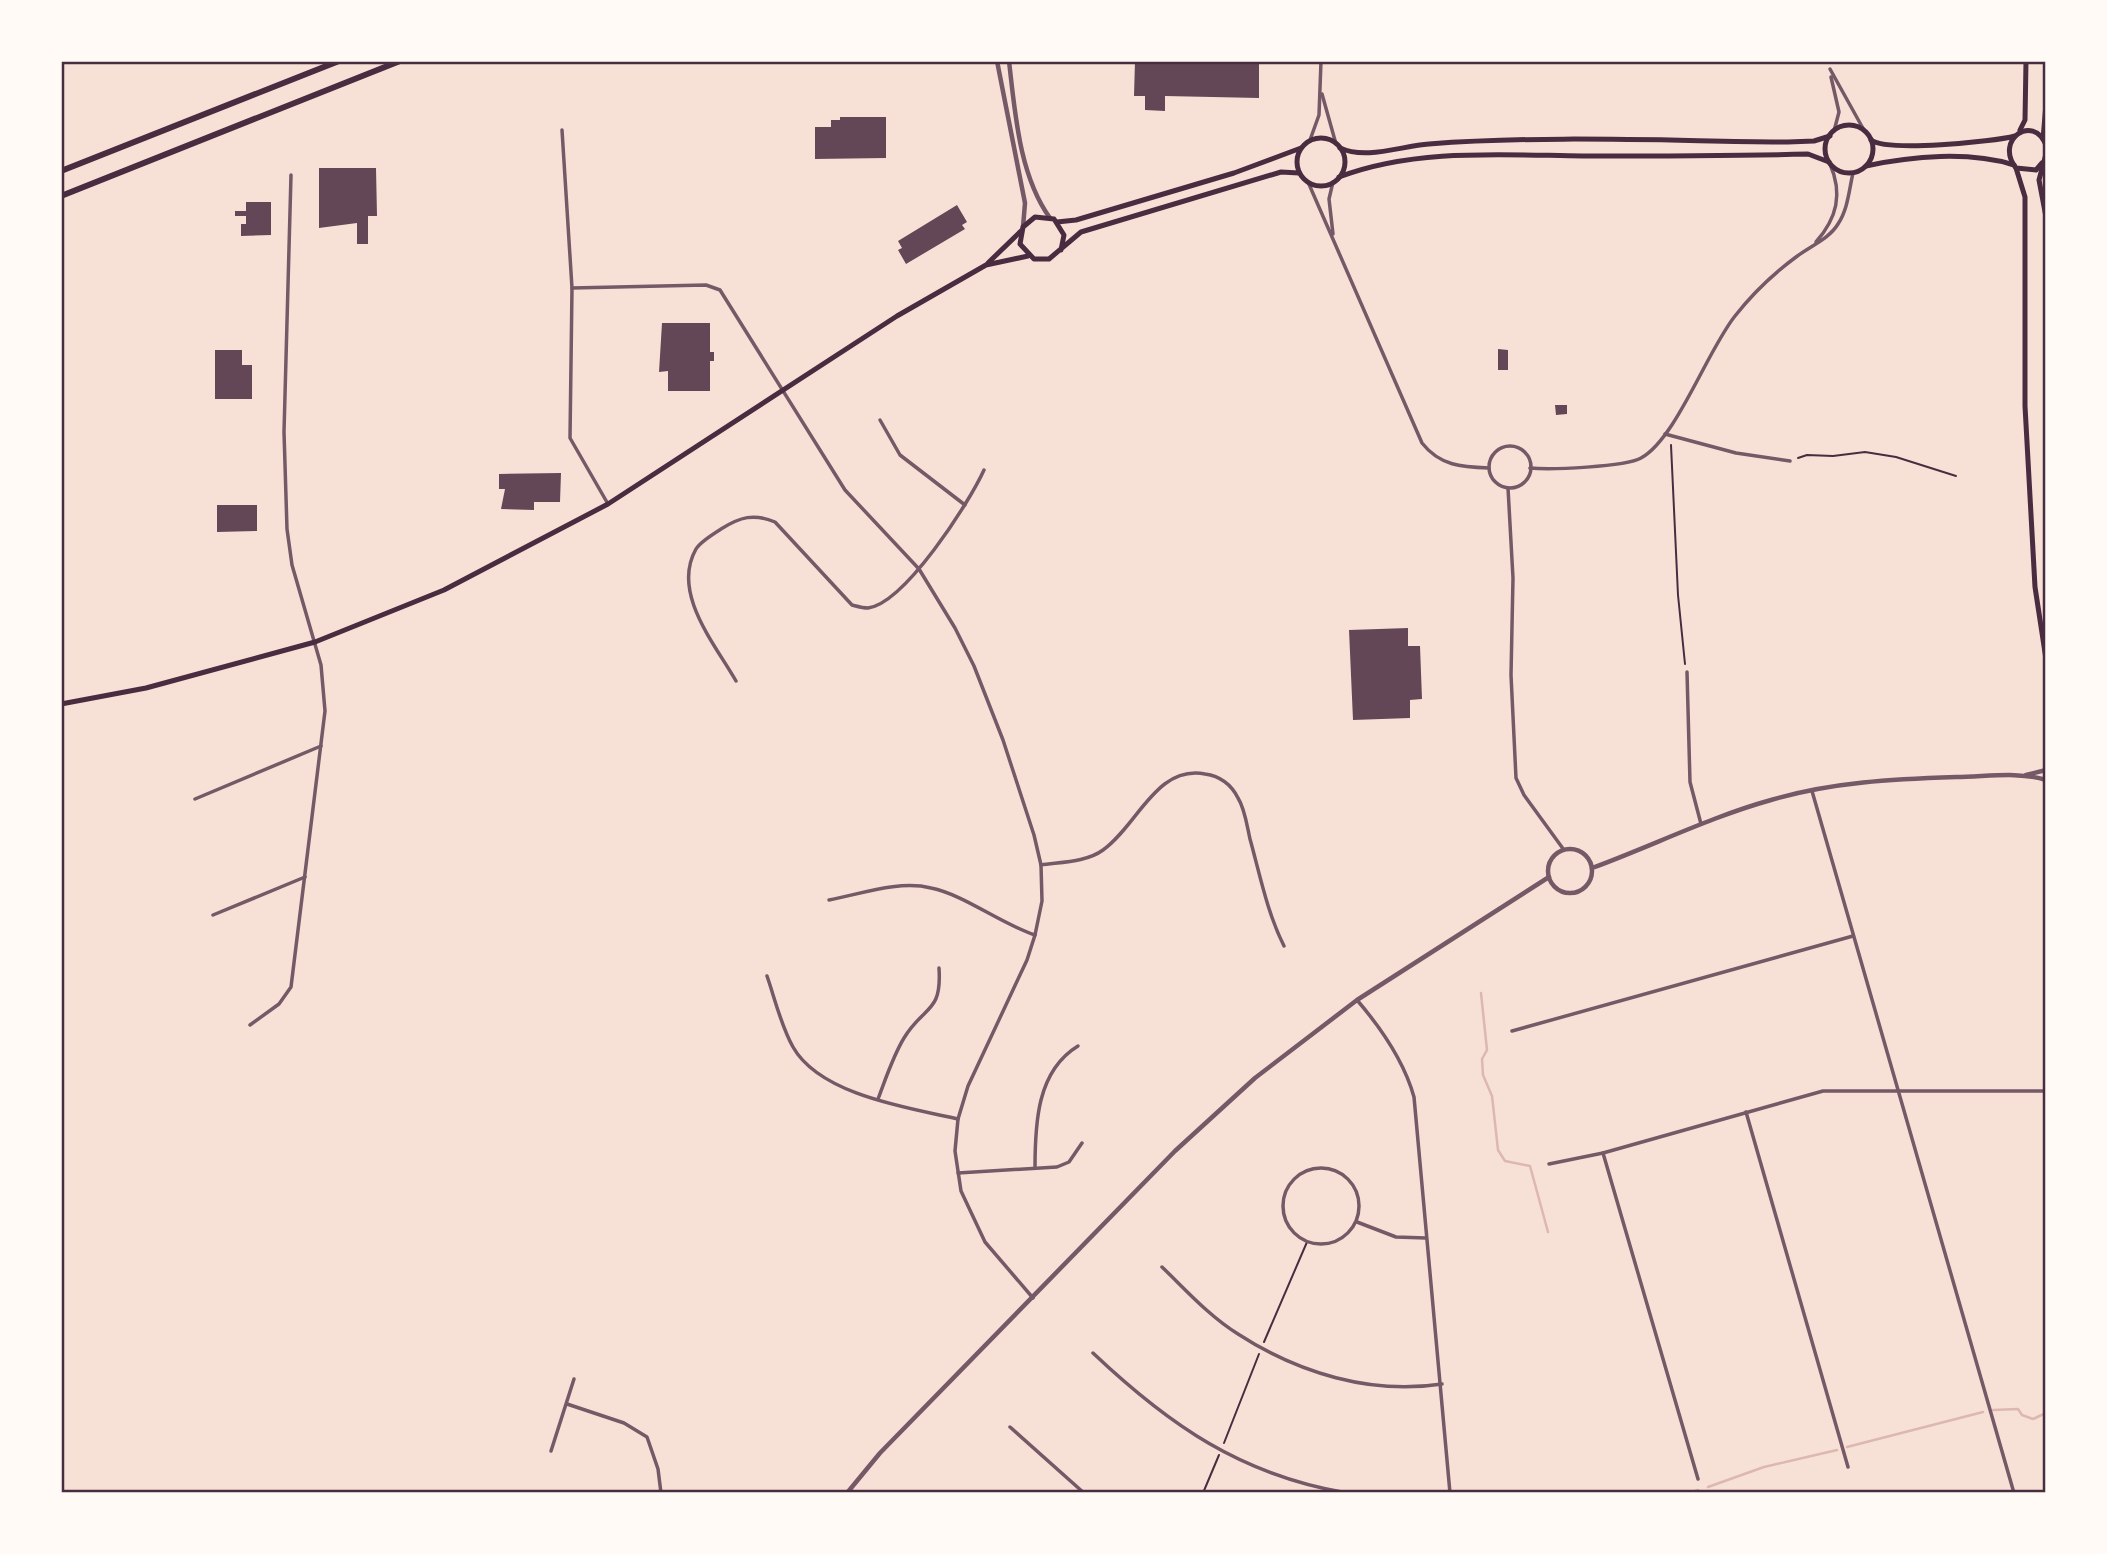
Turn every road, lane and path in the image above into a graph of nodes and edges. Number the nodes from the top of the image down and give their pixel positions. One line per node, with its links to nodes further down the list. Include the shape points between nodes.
1 (339, 61): 25 (highway)
2 (400, 61): 32 (highway)
3 (997, 61): 36 (street, via 1025,203)
4 (1009, 61): 34 (street, via 1027,165 1038,200)
5 (1321, 61): 9 (street)
6 (1828, 61): 8 (street)
7 (2026, 61): 14 (main road, via 2025,120)
8 (1830, 69): 12 (street); 13 (street, via 1839,112)
9 (1321, 92): 15 (street, via 1316,130); 18 (street)
10 (2046, 104): 17 (main road)
11 (562, 130): 42 (street)
12 (1865, 132): 13 (main road, via 1852,126); 16 (main road)
13 (1832, 133): 18 (main road, via 1788,142 1490,141 1359,154); 21 (main road, via 1825,149)
14 (2017, 134): 16 (main road, via 1987,143 1895,146); 17 (main road, via 2030,131); 24 (main road, via 2010,148)
15 (1310, 140): 18 (main road, via 1324,139); 19 (main road)
16 (1871, 140): 23 (main road, via 1872,157)
17 (2045, 142)
18 (1338, 146): 29 (main road, via 1344,165)
19 (1301, 148): 26 (main road); 35 (main road, via 1234,173)
20 (2046, 154): 22 (main road)
21 (1830, 163): 27 (main road, via 1839,171); 29 (main road, via 1808,154 1490,155 1402,162); 38 (street, via 1837,205 1829,226)
22 (2042, 163): 24 (main road, via 2035,170); 33 (main road, via 2039,180)
23 (1866, 166): 24 (main road, via 1912,158 1995,160); 27 (main road)
24 (2015, 166): 57 (main road, via 2025,197 2025,406 2035,587)
25 (61, 171)
26 (1299, 173): 30 (main road); 39 (main road, via 1281,172 1081,232)
27 (1853, 173): 38 (street, via 1842,217 1829,235)
28 (291, 175): 56 (street, via 284,432 287,529 292,565)
29 (1339, 177): 31 (main road)
30 (1308, 182): 31 (main road, via 1319,186); 37 (street)
31 (1333, 182): 37 (street, via 1329,199)
32 (61, 196)
33 (2046, 217)
34 (1050, 218): 35 (main road); 36 (main road, via 1035,217)
35 (1057, 222): 39 (main road, via 1064,235)
36 (1022, 229): 40 (main road, via 1020,244); 41 (main road)
37 (1333, 240): 48 (street, via 1422,443 1449,464)
38 (1814, 244): 45 (street, via 1758,288 1733,318)
39 (1061, 250): 40 (main road, via 1049,259)
40 (1028, 256): 41 (main road)
41 (986, 265): 43 (main road)
42 (572, 288): 43 (street, via 706,285 720,289); 53 (street, via 570,438)
43 (782, 388): 53 (main road); 55 (street, via 845,490)
44 (880, 420): 54 (street, via 900,455)
45 (1665, 434): 47 (street, via 1736,453); 49 (street, via 1652,451 1627,464)
46 (1671, 445): 58 (path)
47 (1790, 461): 51 (path, via 1807,455 1864,452)
48 (1489, 468): 49 (street, via 1495,453 1509,446 1524,452); 52 (street, via 1495,482)
49 (1530, 468): 52 (street, via 1525,482)
50 (984, 470): 54 (street)
51 (1956, 476)
52 (1508, 488): 70 (street, via 1516,778)
53 (608, 504): 56 (main road, via 444,590)
54 (965, 505): 55 (street)
55 (919, 569): 59 (street, via 880,603 867,608 852,605 775,522 747,515 722,528 697,547 688,570 688,593); 71 (street, via 974,666 1003,740)
56 (315, 642): 60 (main road, via 146,688); 61 (street, via 325,711)
57 (2046, 659)
58 (1687, 672): 69 (street, via 1690,782)
59 (736, 681)
60 (61, 705)
61 (321, 746): 68 (street); 73 (street)
62 (2046, 763): 64 (street)
63 (2046, 770): 64 (street)
64 (2039, 771): 65 (street)
65 (2025, 776): 66 (street); 67 (street, via 1875,780)
66 (2046, 780)
67 (1812, 791): 69 (street, via 1772,799); 78 (street)
68 (195, 799)
69 (1701, 824): 72 (street)
70 (1564, 850): 72 (street, via 1582,852); 74 (street, via 1553,858)
71 (1041, 865): 77 (street, via 1042,901); 79 (street, via 1102,851 1128,828 1166,781 1192,771 1217,776 1239,799 1272,922)
72 (1592, 868): 74 (street, via 1590,882 1578,892 1558,889)
73 (305, 877): 76 (street); 83 (street, via 291,987 279,1004)
74 (1549, 877): 82 (street)
75 (829, 900): 77 (street, via 904,886 933,888)
76 (214, 915)
77 (1035, 935): 90 (street, via 968,1086)
78 (1853, 936): 84 (street); 87 (street)
79 (1284, 946)
80 (939, 968): 88 (street, via 940,989 933,1008 904,1038)
81 (767, 976): 88 (street, via 793,1047 805,1063 837,1086)
82 (1357, 1000): 97 (street, via 1408,1076 1421,1148); 100 (street, via 1255,1077 1175,1151)
83 (250, 1025)
84 (1512, 1031)
85 (1078, 1046): 94 (street, via 1054,1065 1042,1095)
86 (2046, 1091): 87 (street)
87 (1898, 1092): 89 (street, via 1823,1091); 117 (street)
88 (877, 1098): 90 (street)
89 (1746, 1112): 92 (street); 109 (street)
90 (958, 1119): 95 (street)
91 (1082, 1143): 94 (street, via 1069,1162)
92 (1604, 1153): 93 (street); 110 (street)
93 (1549, 1164)
94 (1035, 1168): 95 (street)
95 (958, 1173): 100 (street, via 961,1191 985,1242)
96 (1357, 1222): 97 (street, via 1396,1237); 98 (street, via 1336,1241); 98 (street, via 1359,1207 1352,1183 1331,1168 1305,1170 1286,1188 1283,1213 1296,1235)
97 (1426, 1238): 104 (street)
98 (1307, 1242): 101 (path)
99 (1161, 1267): 101 (street, via 1213,1316)
100 (1033, 1298): 112 (street, via 880,1453)
101 (1262, 1348): 104 (street, via 1306,1368 1364,1384 1403,1388); 108 (path)
102 (1093, 1353): 108 (street, via 1142,1399)
103 (574, 1379): 105 (street)
104 (1442, 1384): 116 (street)
105 (566, 1404): 107 (street); 111 (street, via 624,1423 647,1437)
106 (1010, 1427): 113 (street)
107 (551, 1451)
108 (1221, 1451): 114 (path); 115 (street, via 1251,1467)
109 (1847, 1467)
110 (1698, 1479)
111 (661, 1493)
112 (847, 1493)
113 (1084, 1493)
114 (1203, 1493)
115 (1347, 1493)
116 (1450, 1493)
117 (2014, 1493)

